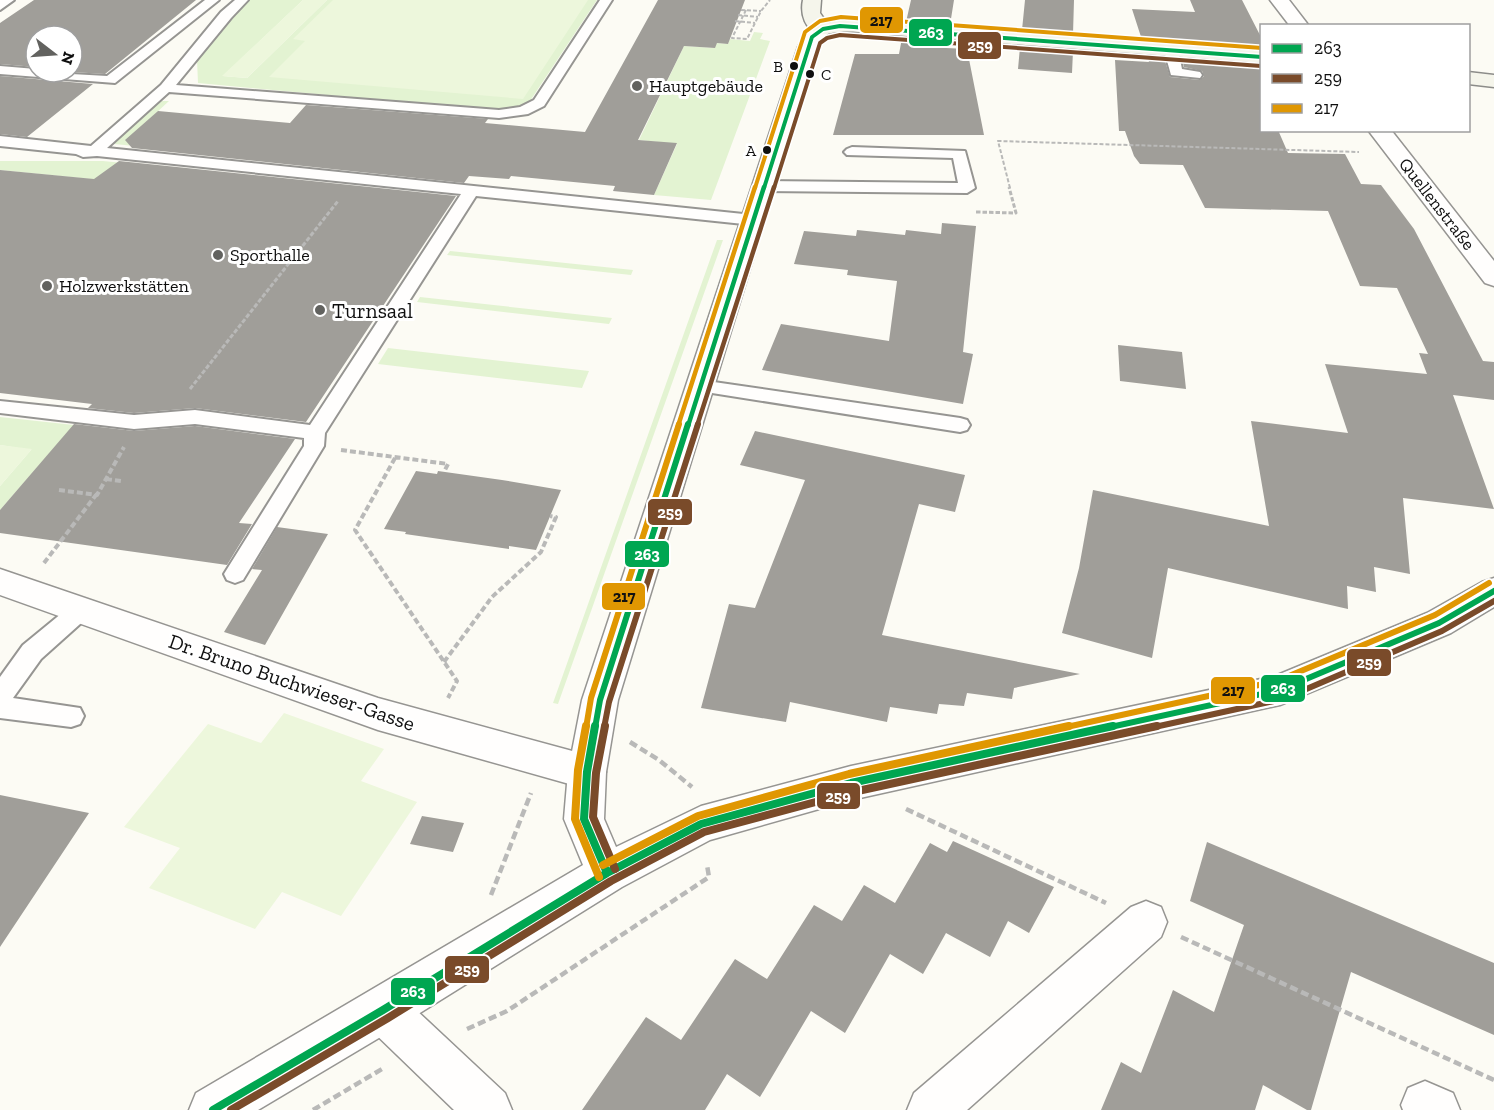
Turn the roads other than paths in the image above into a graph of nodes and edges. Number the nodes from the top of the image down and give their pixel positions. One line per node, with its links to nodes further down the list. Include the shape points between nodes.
1 (8, 0): 8 (lane)
2 (213, 0): 13 (lane, via 110,80)
3 (242, 0): 17 (lane)
4 (606, 0): 17 (lane, via 539,103 523,111 499,114)
5 (812, 0): 10 (main road, via 810,13 814,22)
6 (833, 0): 10 (main road)
7 (1279, 0): 9 (street)
8 (0, 6)
9 (1298, 24)
10 (831, 27): 11 (main road); 23 (street, via 812,37)
11 (1171, 50): 12 (main road); 14 (lane, via 1176,72)
12 (1260, 57)
13 (0, 70)
14 (1195, 75)
15 (1470, 78): 16 (main road)
16 (1494, 81)
17 (166, 88): 20 (lane)
18 (1381, 132): 26 (street, Quellenstraße)
19 (0, 141): 20 (lane)
20 (93, 152): 22 (lane); 24 (lane)
21 (852, 152): 23 (lane, via 960,153 967,188)
22 (0, 155)
23 (764, 186): 25 (street)
24 (472, 190): 25 (lane); 30 (lane)
25 (753, 220): 27 (street)
26 (1494, 278)
27 (700, 386): 29 (lane); 38 (street, via 600,700)
28 (0, 406): 30 (lane, via 134,422 195,417)
29 (960, 425)
30 (314, 440): 31 (lane)
31 (235, 574)
32 (0, 582): 34 (street, Dr. Bruno Buchwieser-Gasse)
33 (1494, 591): 39 (street, via 1439,623 1280,690 851,783 701,824)
34 (81, 610): 35 (lane, via 32,652); 38 (street, Dr. Bruno Buchwieser-Gasse, via 378,714)
35 (0, 698)
36 (0, 707): 37 (lane)
37 (71, 716)
38 (587, 772): 39 (street, via 584,819)
39 (607, 873): 41 (street)
40 (1146, 921): 44 (street)
41 (383, 1010): 42 (street); 43 (street)
42 (213, 1110)
43 (488, 1110)
44 (931, 1110)

